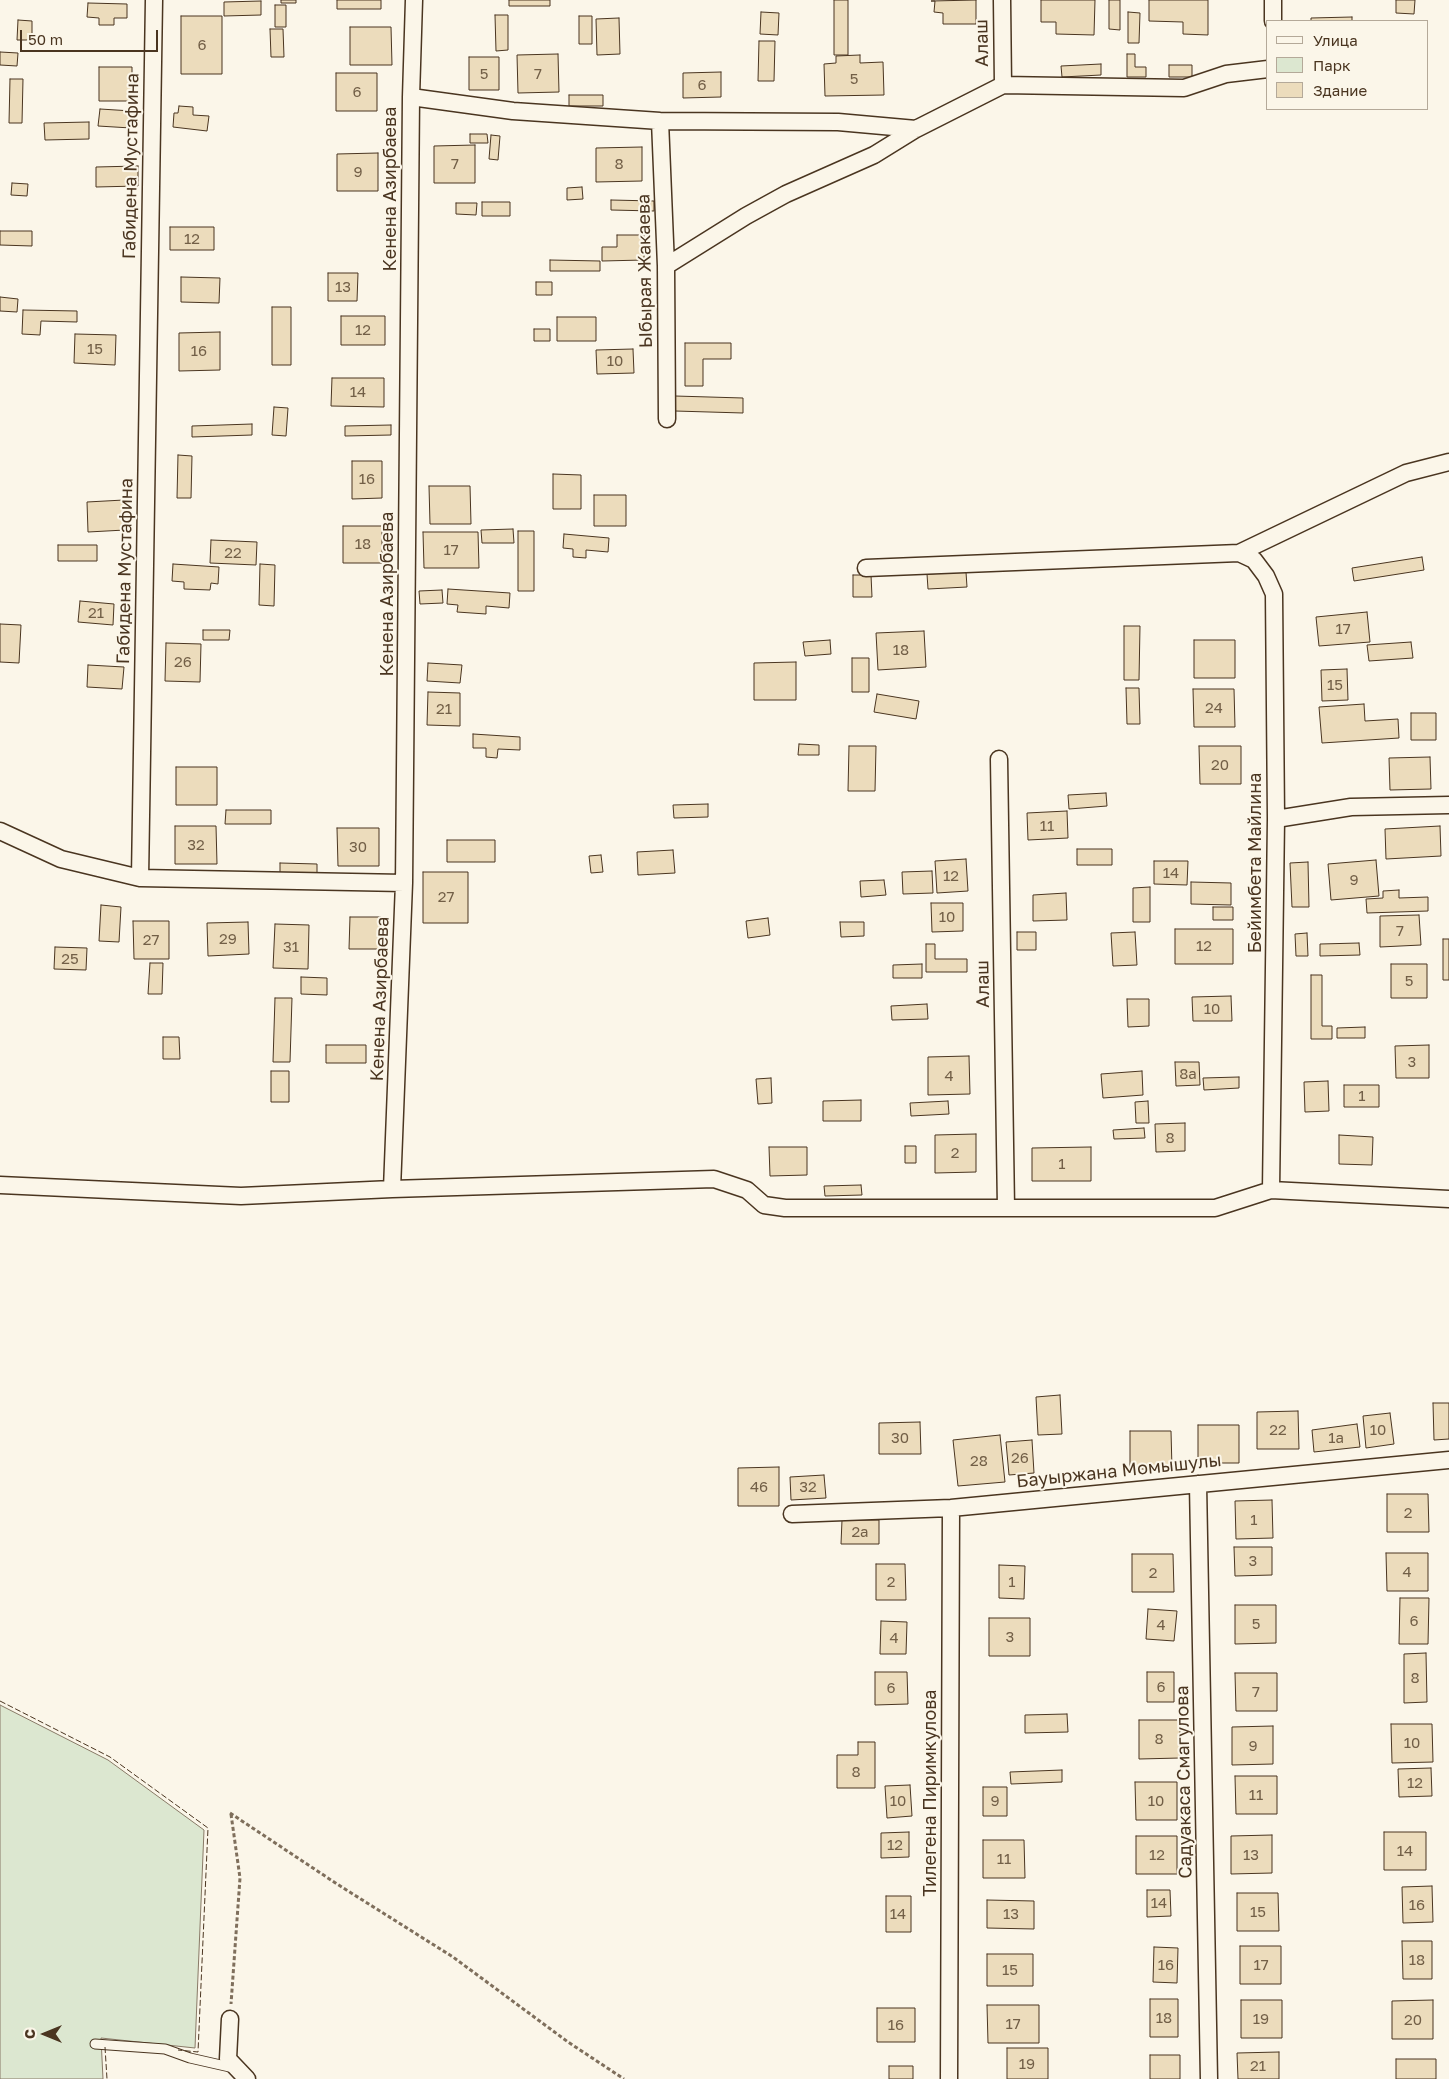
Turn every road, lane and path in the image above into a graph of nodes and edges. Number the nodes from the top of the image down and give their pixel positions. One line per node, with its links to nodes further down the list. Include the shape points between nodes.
1 (154, 0): 20 (street, Габидена Мустафина)
2 (414, 0): 8 (street, Кенена Азирбаева)
3 (1002, 0): 7 (street, Алаш)
4 (1273, 0): 5 (street)
5 (1273, 20)
6 (1266, 69): 7 (street, via 1226,74 1184,88)
7 (1003, 85): 10 (street)
8 (410, 97): 9 (street, via 513,111); 21 (street, Кенена Азирбаева)
9 (660, 121): 10 (street, via 838,122); 11 (street, Ыбырая Жакаева)
10 (916, 129): 11 (street, via 874,155 786,194)
11 (666, 266): 12 (street, Ыбырая Жакаева)
12 (668, 419)
13 (1449, 462): 14 (street, via 1406,473)
14 (1239, 553): 15 (street); 18 (street, Бейимбета Майлина, via 1254,560 1274,594)
15 (866, 568)
16 (1000, 759): 26 (street, Алаш)
17 (1449, 805): 18 (street, via 1351,807)
18 (1276, 819): 24 (street, Бейимбета Майлина)
19 (0, 832): 20 (street, via 61,859)
20 (140, 878): 21 (street)
21 (404, 884): 23 (street, Кенена Азирбаева)
22 (0, 1184): 23 (street, via 240,1196)
23 (392, 1189): 26 (street, via 714,1179 746,1190 764,1205 785,1208)
24 (1272, 1190): 25 (street); 26 (street, via 1215,1208)
25 (1449, 1199)
26 (1006, 1208)
27 (1449, 1460): 28 (street, Бауыржана Момышулы)
28 (1198, 1484): 29 (street, Бауыржана Момышулы); 36 (street, Садуакаса Смагулова)
29 (951, 1508): 30 (street, Бауыржана Момышулы); 35 (street, Тилегена Пиримкулова)
30 (792, 1514)
31 (230, 2019): 33 (street, via 228,2059); 34 (path, via 240,1878 230,1813 453,1957)
32 (95, 2044): 33 (lane, via 165,2049)
33 (242, 2074)
34 (624, 2079)
35 (949, 2079)
36 (1209, 2079)

